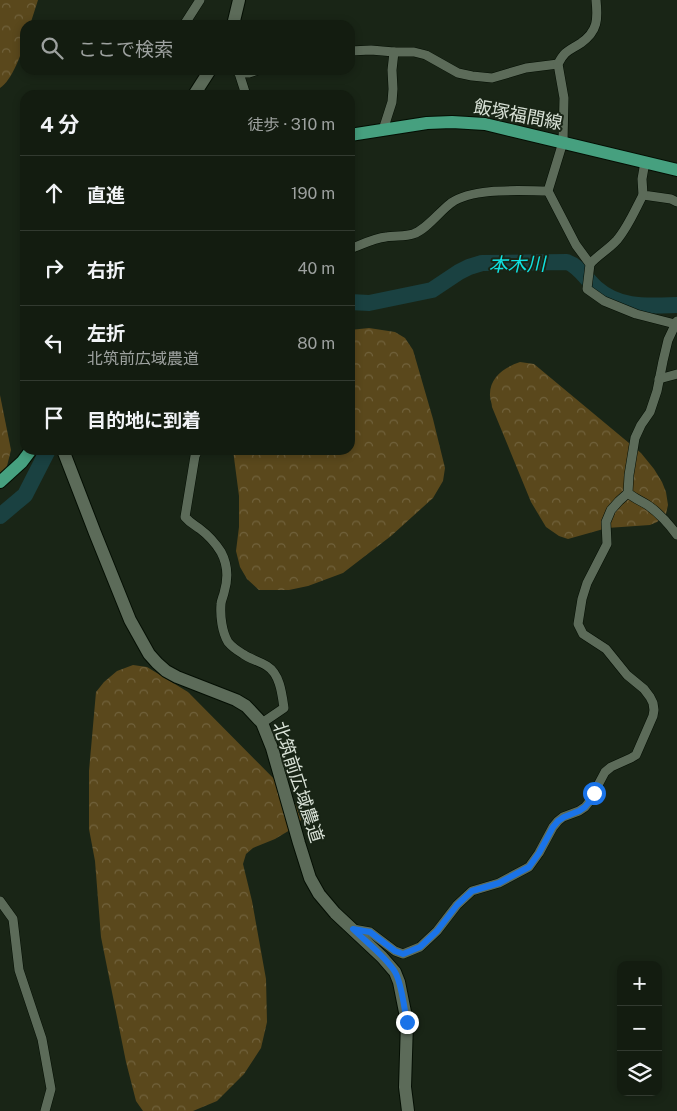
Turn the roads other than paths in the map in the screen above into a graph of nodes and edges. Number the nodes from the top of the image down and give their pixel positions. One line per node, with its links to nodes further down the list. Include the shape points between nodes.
1 (200, 0): 4 (street)
2 (240, 0): 5 (street)
3 (596, 0): 8 (street, via 597,18 591,35 568,49)
4 (187, 20)
5 (235, 20)
6 (355, 51): 7 (street)
7 (394, 52): 8 (street, via 426,55 458,73 492,78 526,68); 13 (street, via 392,102)
8 (558, 64): 15 (street, via 564,98)
9 (207, 75): 11 (street)
10 (238, 75): 12 (street)
11 (197, 90)
12 (244, 90)
13 (383, 130): 14 (main road, 飯塚福間線); 15 (main road, 飯塚福間線, via 427,123 468,122)
14 (355, 134)
15 (563, 142): 16 (main road, 飯塚福間線); 18 (street)
16 (645, 162): 17 (main road, 飯塚福間線); 19 (street)
17 (677, 170)
18 (548, 191): 21 (street, via 481,193 465,197 452,203 413,234 384,237); 22 (street, via 576,245)
19 (643, 195): 20 (street); 22 (street, via 623,232)
20 (677, 202)
21 (355, 247)
22 (590, 264): 23 (street, via 587,289 604,301 636,314)
23 (676, 323): 25 (street, via 668,340)
24 (677, 374): 25 (street)
25 (659, 379): 30 (street, via 650,412 635,438)
26 (27, 455): 29 (main road)
27 (65, 455): 32 (street, 北筑前広域農道, via 130,620 149,654 177,677 246,706)
28 (196, 455): 32 (street, via 186,517 216,544 222,554 227,578 221,620 228,641 245,656 269,667 281,690 284,708)
29 (0, 482)
30 (628, 493): 31 (street, via 649,506); 34 (street, via 611,510 606,522 607,544 588,583 578,624 583,634 606,649 627,676 650,697 653,716 636,755 605,772 585,807 558,821 529,867 499,883 472,891 420,947 403,954 370,932)
31 (677, 535)
32 (262, 723): 34 (street, 北筑前広域農道, via 310,878 335,913)
33 (0, 902): 35 (street, via 12,919 19,970 42,1039 51,1089)
34 (353, 929): 36 (street, 北筑前広域農道, via 395,972 399,982 407,1022 405,1086)
35 (45, 1111)
36 (408, 1111)

